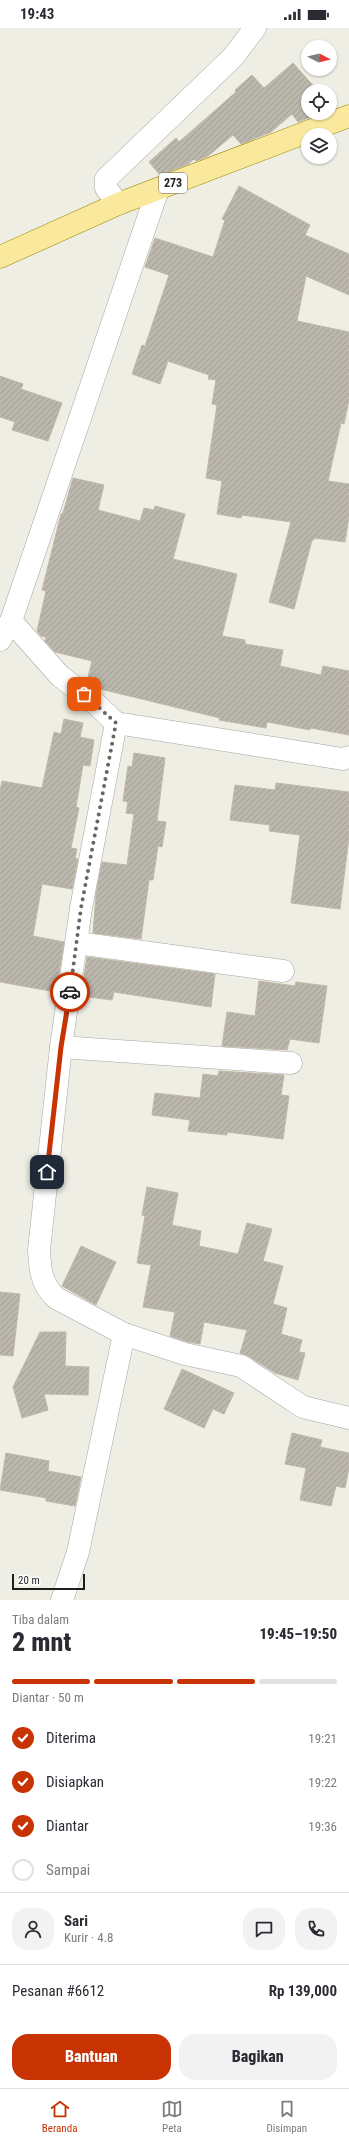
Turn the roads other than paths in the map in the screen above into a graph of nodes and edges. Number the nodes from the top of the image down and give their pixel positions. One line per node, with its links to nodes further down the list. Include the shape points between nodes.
1 (255, 28): 4 (street, via 233,57 106,179 106,188)
2 (349, 116): 3 (main road, 273)
3 (158, 189): 4 (main road, 273); 6 (street)
4 (118, 204): 5 (main road, 273)
5 (0, 257)
6 (11, 621): 7 (street); 8 (street, via 60,676)
7 (0, 640)
8 (116, 723): 9 (street); 10 (street, via 81,908)
9 (349, 758)
10 (77, 943): 11 (street); 12 (street)
11 (283, 971)
12 (61, 1047): 13 (street); 14 (street, via 39,1250 40,1273 48,1290 56,1298)
13 (291, 1062)
14 (124, 1334): 15 (street, via 185,1354 241,1366 303,1408); 16 (street, via 78,1552)
15 (349, 1418)
16 (62, 1600)

